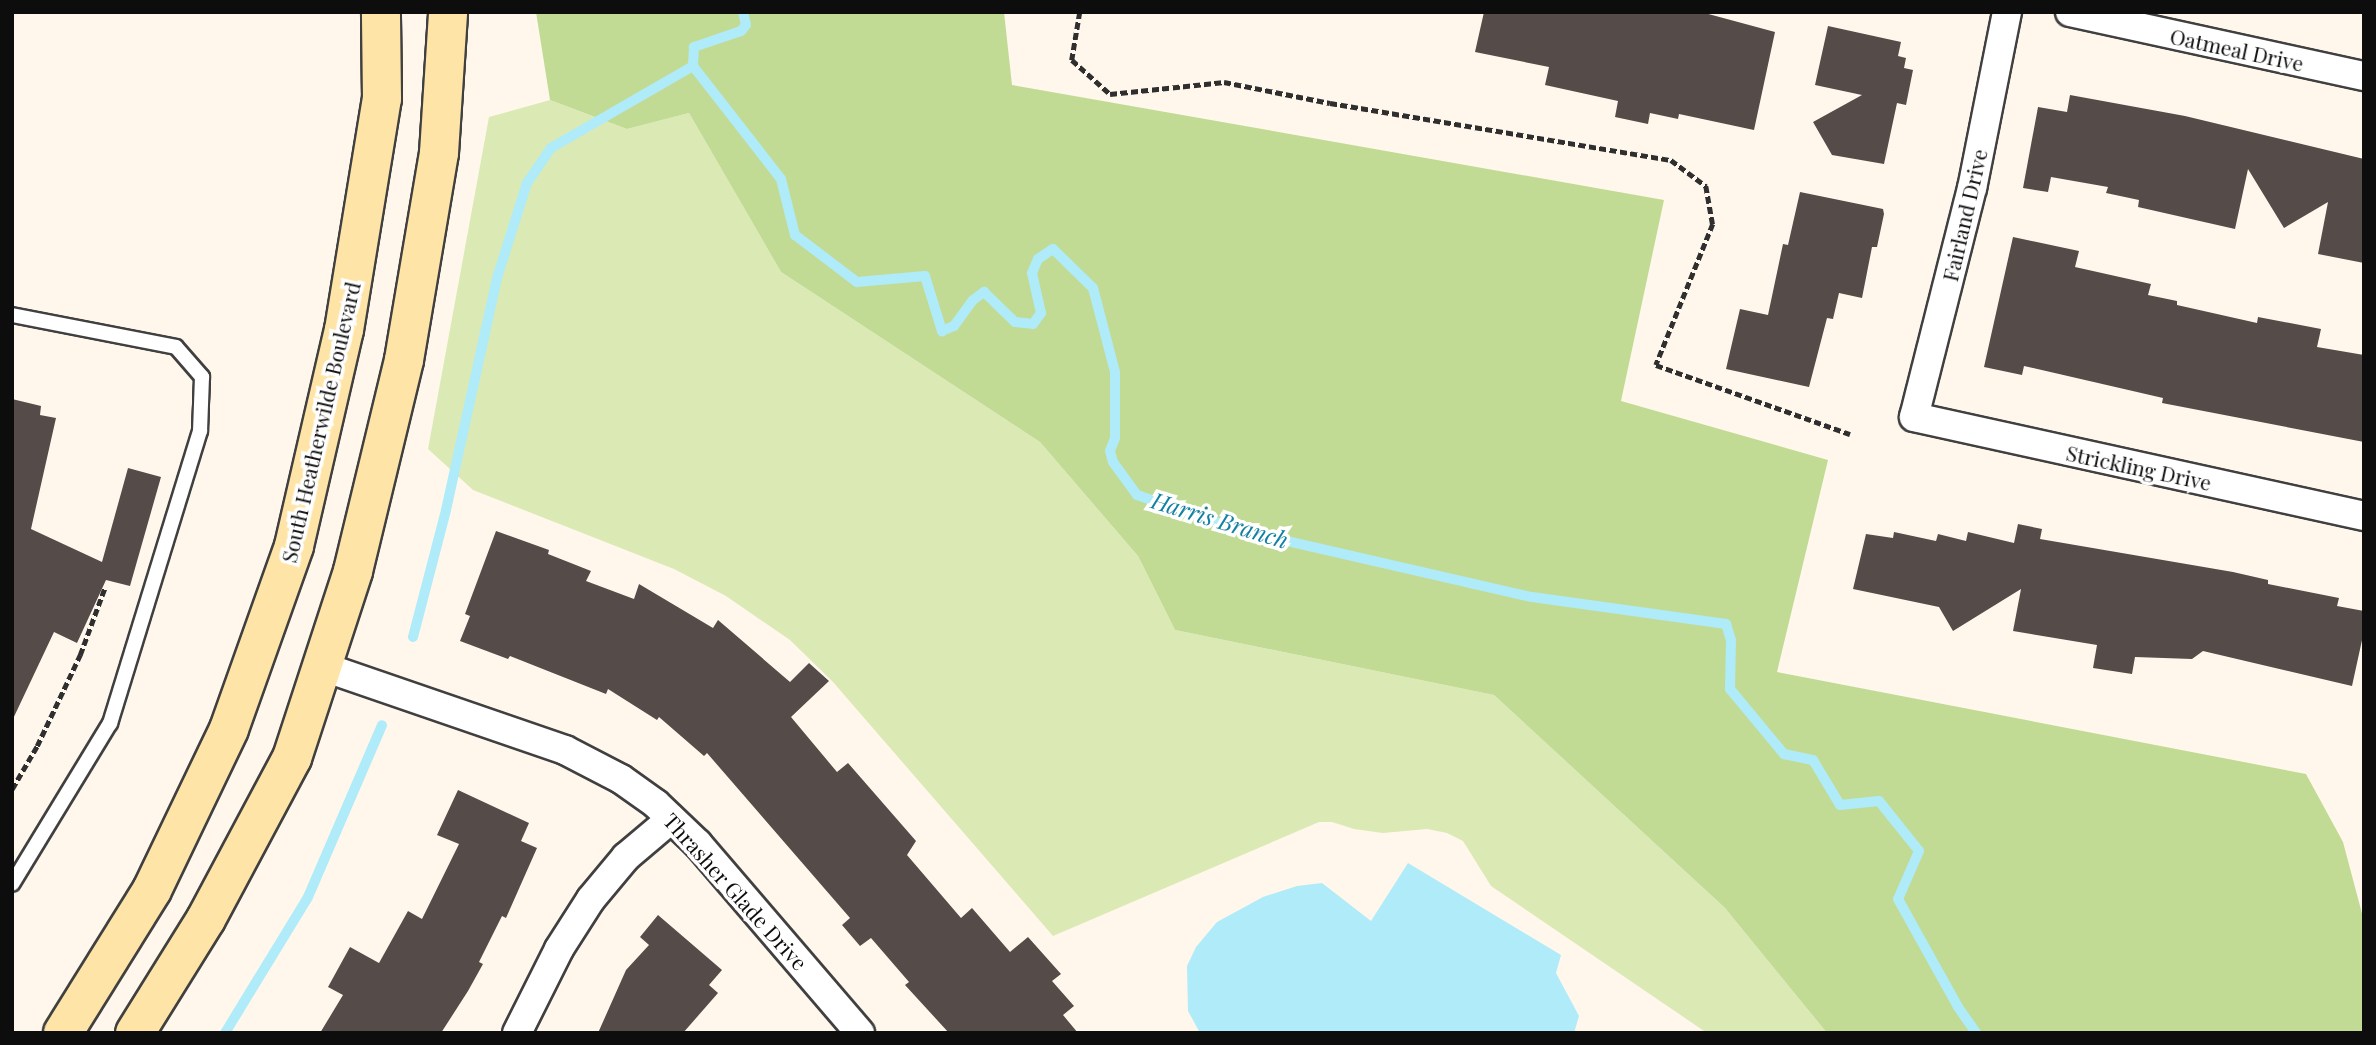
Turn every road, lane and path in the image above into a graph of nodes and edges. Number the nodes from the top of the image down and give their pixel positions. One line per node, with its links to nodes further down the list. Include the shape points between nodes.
1 (381, 12): 16 (main road, South Heatherwilde Boulevard, via 382,99 349,302 294,545 229,729 152,890)
2 (448, 12): 12 (main road, via 439,153 404,360 354,571)
3 (1080, 12): 9 (path, via 1072,60 1110,94 1224,82 1671,160 1706,186 1713,223 1656,365)
4 (2007, 12): 8 (street, Fairland Drive, via 1972,188)
5 (2070, 12): 6 (street, Oatmeal Drive)
6 (2364, 76)
7 (12, 315): 15 (lane, via 176,347 202,377 201,431 110,723)
8 (1914, 417): 10 (street, Strickling Drive)
9 (1850, 434)
10 (2364, 516)
11 (105, 587): 13 (path, via 80,655)
12 (321, 666): 14 (street, Thrasher Glade Drive, via 565,750 621,779); 17 (main road, via 292,758 206,919)
13 (12, 789)
14 (671, 819): 18 (street, via 626,857 591,899 559,949); 19 (street, Thrasher Glade Drive, via 784,941)
15 (12, 884)
16 (64, 1033)
17 (135, 1033)
18 (517, 1033)
19 (860, 1033)

